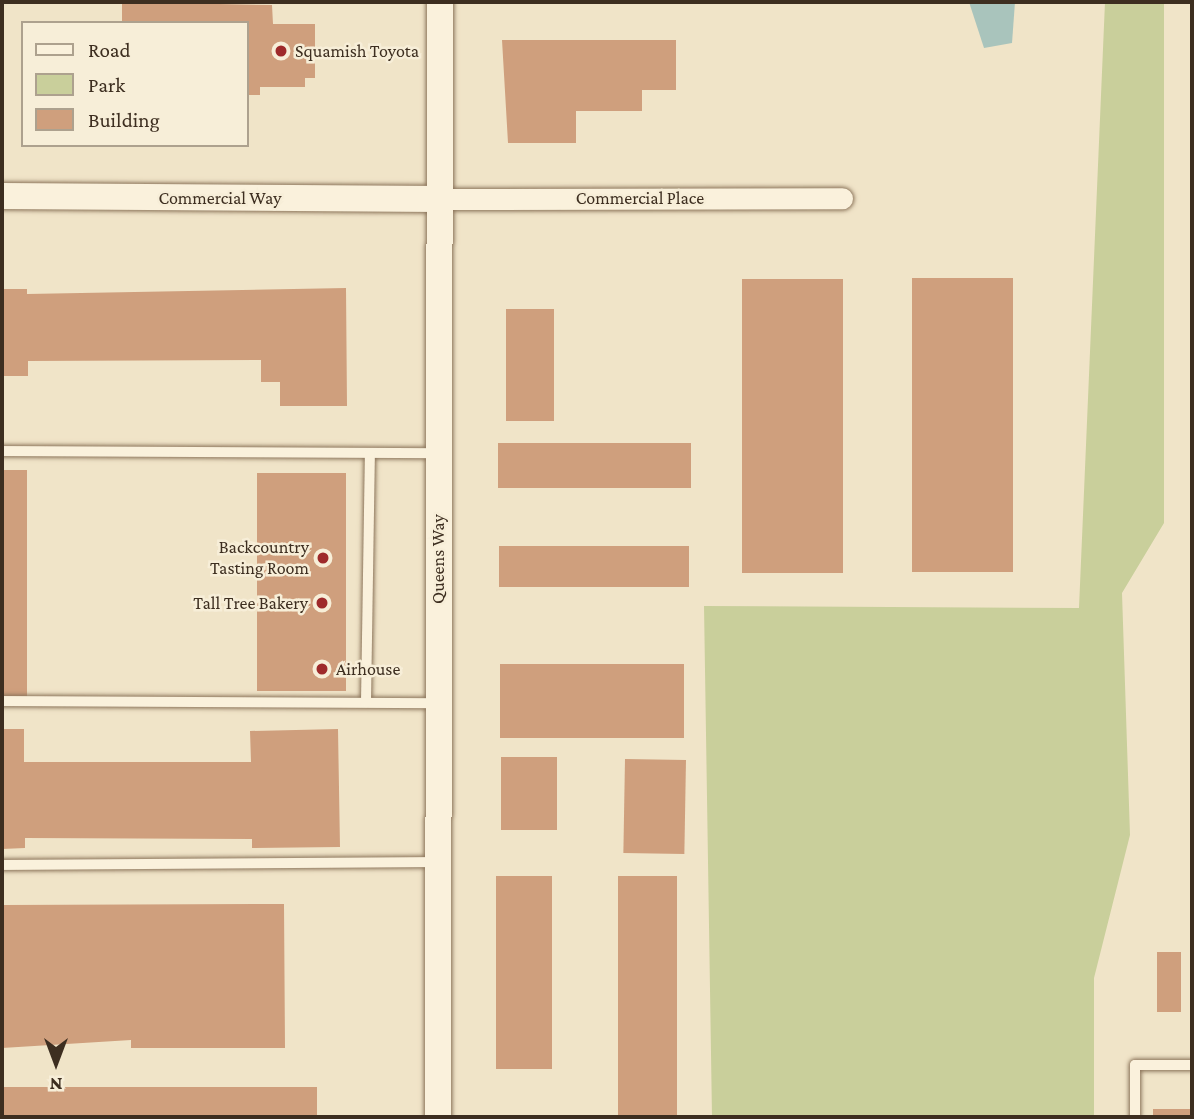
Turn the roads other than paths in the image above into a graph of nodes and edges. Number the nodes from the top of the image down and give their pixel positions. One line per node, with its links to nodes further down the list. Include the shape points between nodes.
1 (440, 2): 4 (street, Queens Way)
2 (2, 196): 4 (street, Commercial Way)
3 (842, 198): 4 (street, Commercial Place)
4 (439, 199): 7 (street, Queens Way)
5 (2, 451): 6 (lane)
6 (370, 453): 7 (lane); 9 (lane)
7 (439, 453): 10 (street, Queens Way)
8 (2, 701): 9 (lane)
9 (366, 702): 10 (lane)
10 (438, 703): 11 (street, Queens Way)
11 (438, 862): 12 (lane); 14 (street, Queens Way)
12 (2, 865)
13 (1192, 1065): 15 (lane, via 1135,1065)
14 (438, 1117)
15 (1135, 1117)

